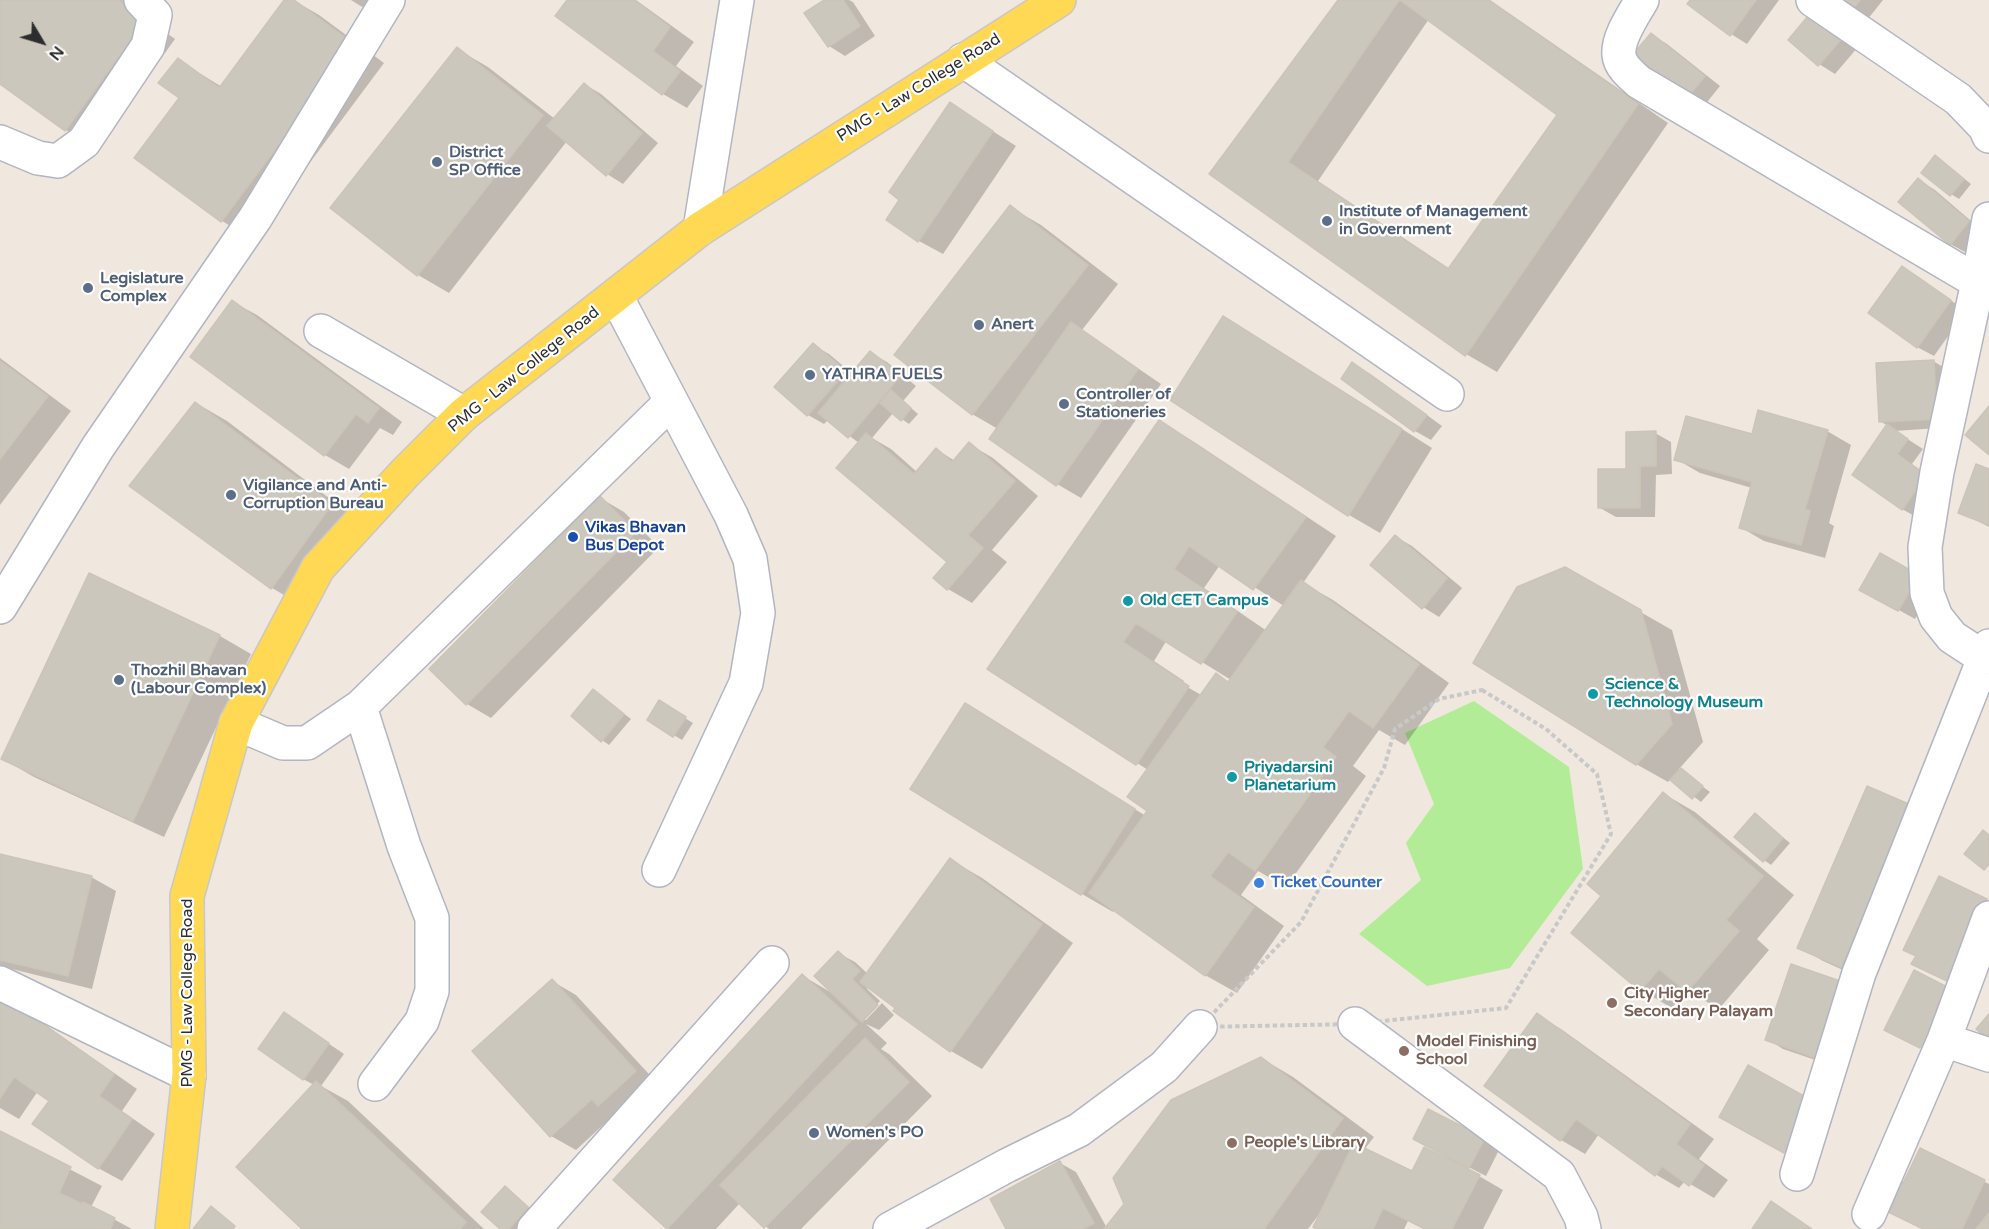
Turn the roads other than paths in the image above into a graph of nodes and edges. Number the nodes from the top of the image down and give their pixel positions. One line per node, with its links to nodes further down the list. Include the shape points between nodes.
1 (141, 0): 9 (street, via 154,15 148,46 84,142 58,161 38,158)
2 (388, 0): 18 (street, via 256,217 98,447)
3 (737, 0): 11 (street)
4 (1059, 0): 7 (main road, PMG - Law College Road)
5 (1642, 0): 12 (street, via 1629,21 1619,55 1626,70 1639,82)
6 (1813, 0): 8 (street, via 1958,99)
7 (963, 60): 11 (main road, PMG - Law College Road); 15 (street)
8 (1989, 136)
9 (0, 142)
10 (1989, 219): 12 (street)
11 (700, 229): 13 (main road, PMG - Law College Road)
12 (1978, 282): 19 (street, via 1925,547 1927,594 1936,617 1952,637)
13 (616, 296): 16 (street); 17 (main road, PMG - Law College Road)
14 (321, 331): 17 (street)
15 (1447, 394)
16 (671, 402): 20 (street); 22 (street, via 750,559 758,613 746,683)
17 (464, 414): 21 (main road, PMG - Law College Road, via 318,568)
18 (1, 602)
19 (1987, 652): 32 (street, via 1859,973)
20 (360, 707): 21 (street, via 307,742 283,743); 31 (street, via 404,846 432,918 432,991 422,1021)
21 (236, 723): 30 (main road, PMG - Law College Road, via 187,896)
22 (659, 870)
23 (1989, 918): 28 (street)
24 (772, 963): 35 (street)
25 (0, 983): 30 (street)
26 (1355, 1024): 37 (street, via 1559,1175)
27 (1200, 1027): 36 (street, via 1164,1067 1078,1130)
28 (1944, 1040): 29 (street); 33 (street)
29 (1989, 1054)
30 (189, 1076): 34 (main road, PMG - Law College Road)
31 (375, 1084)
32 (1797, 1174)
33 (1869, 1214)
34 (172, 1229)
35 (534, 1229)
36 (890, 1229)
37 (1584, 1229)

